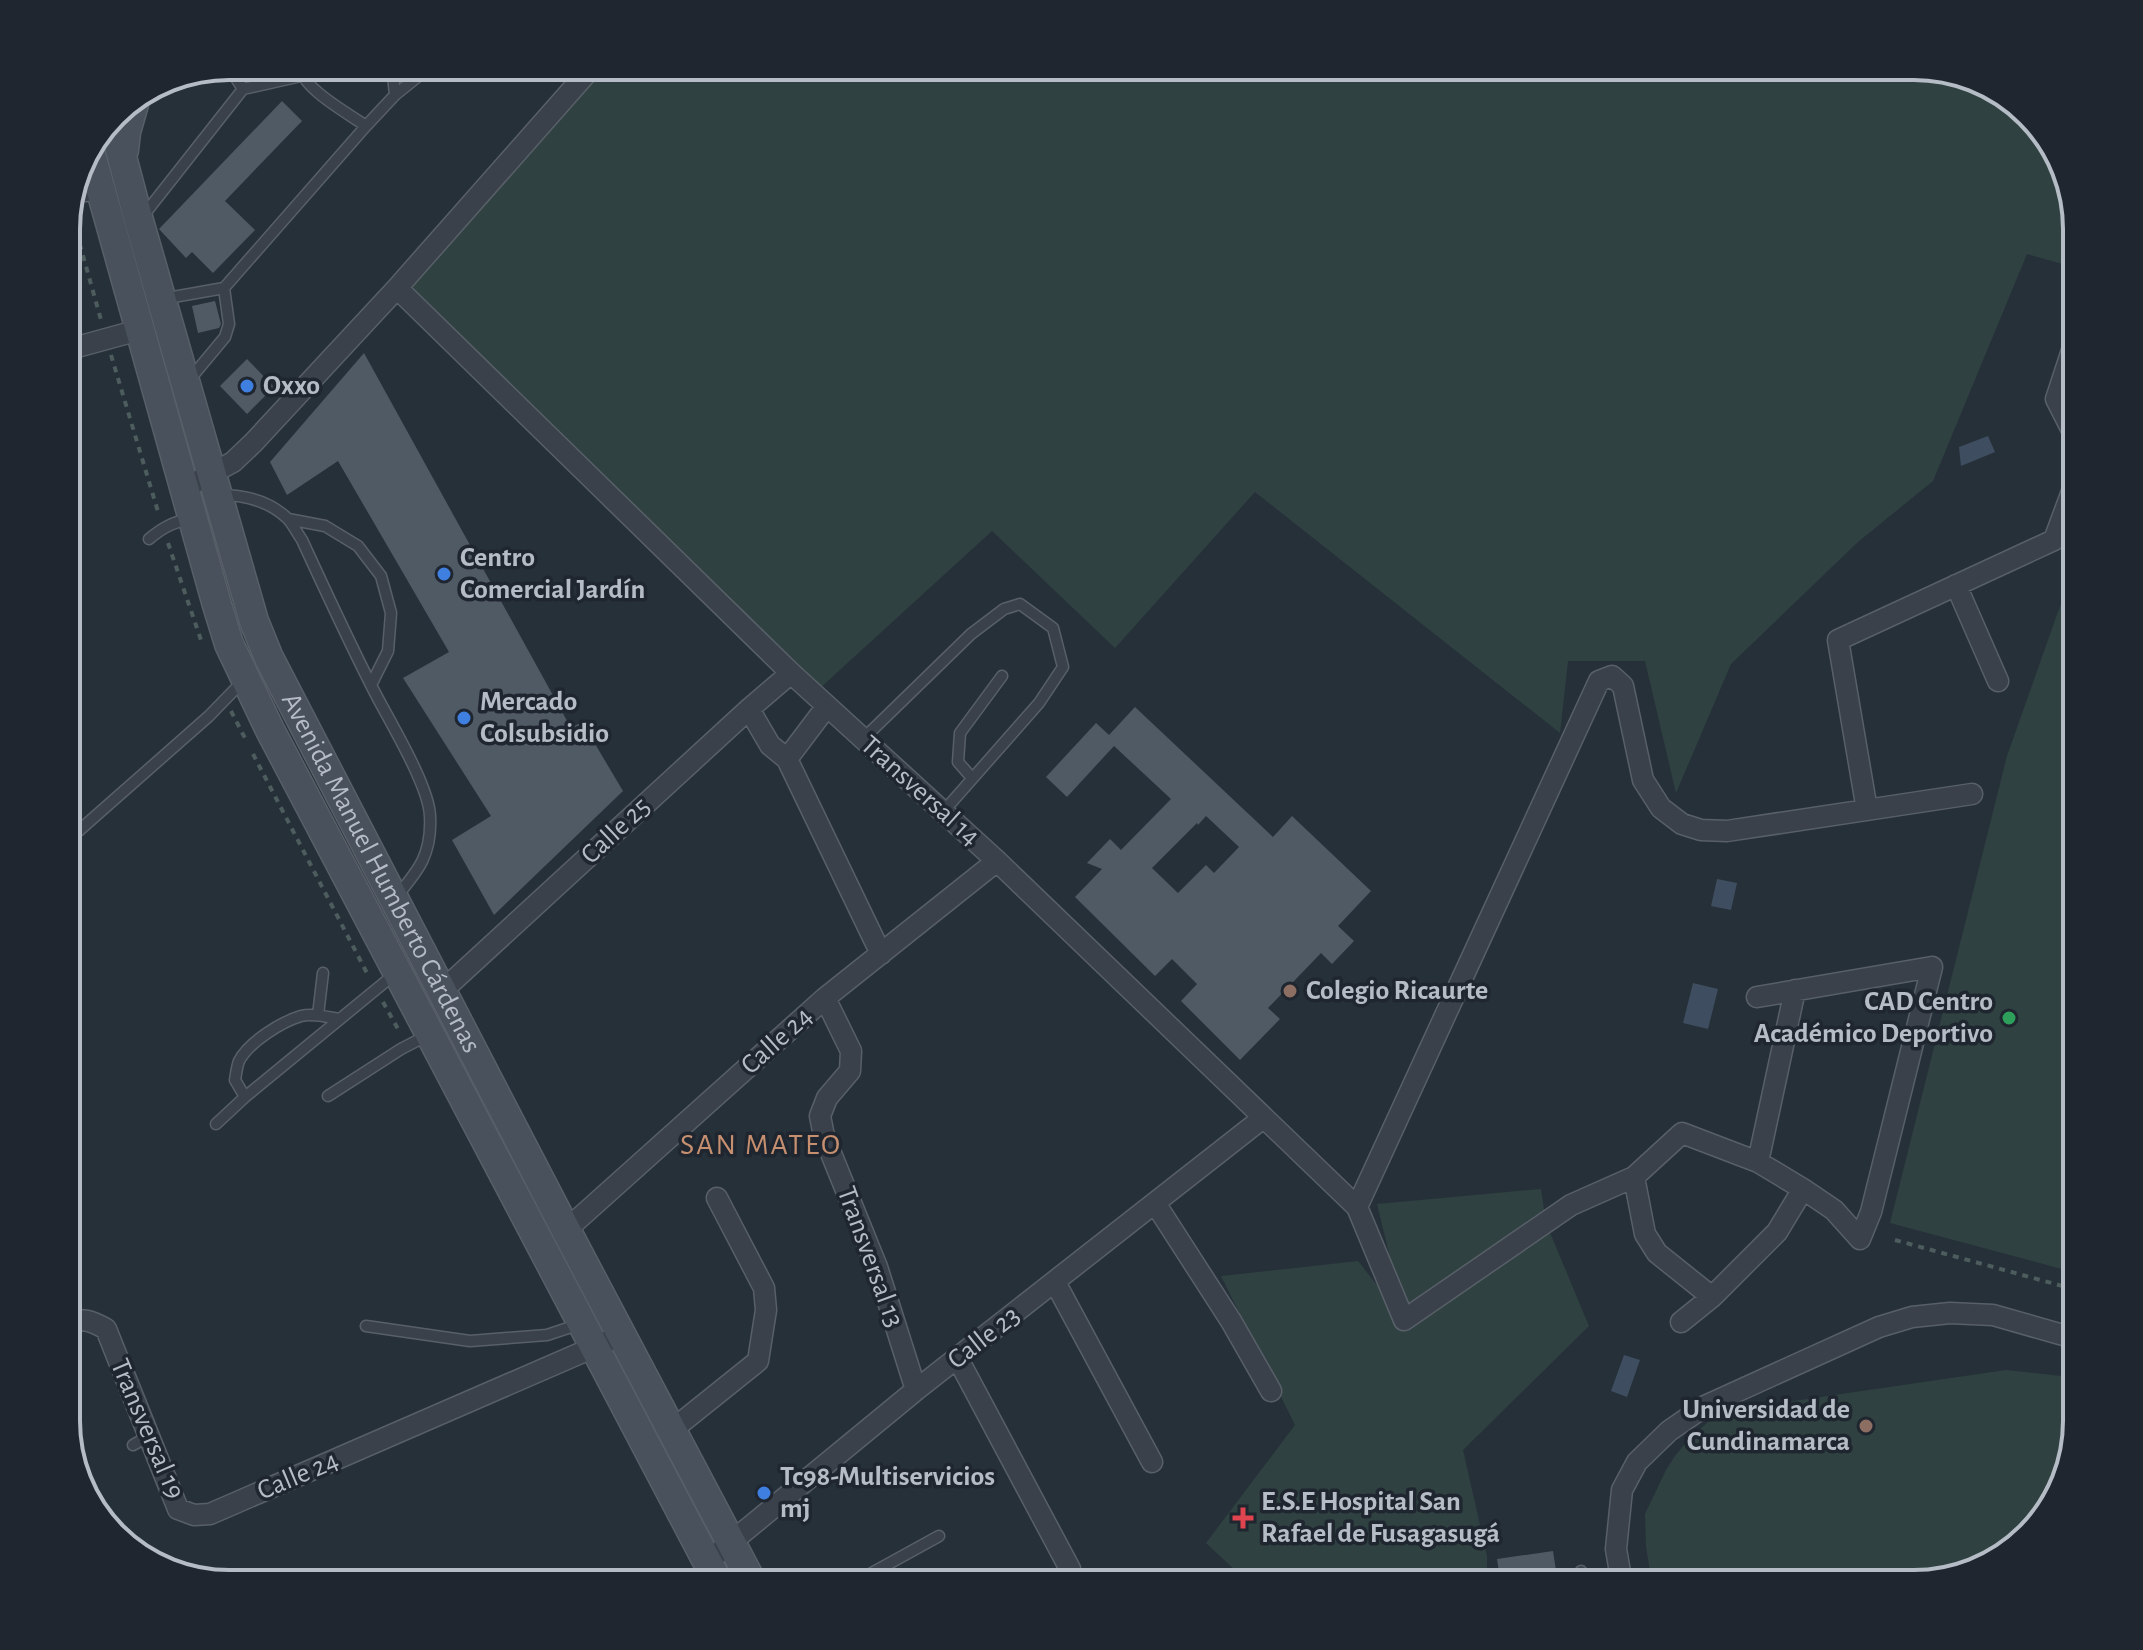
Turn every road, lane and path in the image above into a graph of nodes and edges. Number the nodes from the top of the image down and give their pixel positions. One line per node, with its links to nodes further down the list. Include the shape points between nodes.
1 (237, 80): 7 (lane)
2 (272, 80): 7 (lane)
3 (308, 80): 10 (lane)
4 (393, 80): 8 (lane)
5 (414, 80): 8 (lane)
6 (581, 80): 18 (street)
7 (243, 89): 16 (lane)
8 (395, 95): 10 (lane)
9 (130, 119): 12 (main road)
10 (366, 126): 17 (lane)
11 (115, 133): 12 (main road, Avenida Manuel Humberto Cárdenas)
12 (122, 159): 16 (main road, Avenida Manuel Humberto Cárdenas)
13 (94, 166): 14 (main road, Avenida Manuel Humberto Cárdenas)
14 (101, 195): 15 (lane); 20 (main road, Avenida Manuel Humberto Cárdenas)
15 (84, 196)
16 (139, 221): 19 (main road, Avenida Manuel Humberto Cárdenas)
17 (224, 288): 19 (lane); 23 (lane, via 228,330)
18 (397, 288): 25 (street); 32 (street, Transversal 14)
19 (162, 299): 23 (main road, Avenida Manuel Humberto Cárdenas)
20 (139, 330): 21 (street); 26 (main road, Avenida Manuel Humberto Cárdenas)
21 (80, 346)
22 (2063, 378): 24 (street, via 2056,399)
23 (186, 384): 25 (main road, Avenida Manuel Humberto Cárdenas)
24 (2063, 413)
25 (215, 485): 26 (street); 29 (lane); 47 (main road, Avenida Manuel Humberto Cárdenas, via 269,658)
26 (183, 489): 28 (main road, Avenida Manuel Humberto Cárdenas)
27 (2063, 516): 31 (street, via 2054,540)
28 (192, 518): 30 (lane, via 163,527); 34 (main road, Avenida Manuel Humberto Cárdenas, via 229,644)
29 (288, 519): 36 (lane); 36 (lane, via 336,532 358,546 381,576 391,613 388,651)
30 (149, 539)
31 (1956, 585): 35 (street); 43 (street, via 1838,640)
32 (791, 673): 37 (street, Transversal 14); 38 (street, Calle 25)
33 (1002, 676): 41 (lane, via 960,733 958,762)
34 (245, 679): 45 (lane); 49 (main road, Avenida Manuel Humberto Cárdenas)
35 (1998, 681)
36 (371, 685): 47 (lane, via 420,781 430,813 429,845 419,871)
37 (827, 706): 39 (street, Transversal 14); 40 (street)
38 (749, 709): 40 (street, via 770,745); 52 (street, Calle 25)
39 (863, 739): 41 (lane, via 971,634 1004,609 1020,604 1053,628 1063,667 1039,703); 44 (street, Transversal 14)
40 (787, 759): 48 (street)
41 (972, 778): 44 (lane)
42 (1972, 794): 43 (street)
43 (1867, 810): 67 (street, via 1727,831 1682,824 1661,808 1643,780 1623,686 1612,676 1599,681)
44 (943, 812): 46 (street, Transversal 14)
45 (80, 830)
46 (997, 861): 48 (street, Calle 24); 60 (street, Transversal 14)
47 (394, 899): 52 (main road, Avenida Manuel Humberto Cárdenas)
48 (881, 954): 54 (street, Calle 24)
49 (397, 972): 56 (lane); 57 (main road, Avenida Manuel Humberto Cárdenas)
50 (323, 973): 55 (lane)
51 (1795, 990): 53 (street); 62 (street); 64 (street, via 1932,967 1860,1239 1834,1210)
52 (442, 991): 68 (main road, Avenida Manuel Humberto Cárdenas)
53 (1757, 997)
54 (825, 998): 68 (street, Calle 24); 80 (street, Transversal 13, via 851,1051 850,1071 827,1098 820,1116 824,1136 877,1267)
55 (318, 1015): 56 (lane); 59 (lane, via 302,1015 255,1042 239,1062 235,1080)
56 (339, 1019): 59 (lane)
57 (430, 1035): 58 (lane); 76 (main road, Avenida Manuel Humberto Cárdenas)
58 (328, 1096)
59 (245, 1097): 61 (lane)
60 (1263, 1118): 66 (street, Calle 23); 67 (street, Transversal 14)
61 (216, 1124)
62 (1758, 1162): 63 (street, via 1682,1133); 64 (street)
63 (1634, 1177): 67 (street, Transversal 14, via 1571,1205 1404,1320); 72 (street, via 1645,1234 1657,1253)
64 (1803, 1189): 72 (street, via 1777,1232)
65 (717, 1198): 82 (street, via 764,1288 761,1349 758,1361)
66 (1155, 1203): 70 (street, Calle 23); 81 (street)
67 (1357, 1207)
68 (566, 1230): 77 (main road, Avenida Manuel Humberto Cárdenas)
69 (1895, 1240): 71 (path)
70 (1055, 1282): 79 (street, Calle 23); 83 (street)
71 (2063, 1286)
72 (1712, 1297): 74 (street)
73 (80, 1319): 84 (street, Transversal 19, via 106,1329 141,1441 178,1509)
74 (1681, 1322)
75 (366, 1326): 76 (lane, via 470,1341)
76 (588, 1335): 77 (street, Calle 24); 84 (street, Calle 24, via 210,1514); 88 (main road, Avenida Manuel Humberto Cárdenas)
77 (622, 1335): 82 (main road, Avenida Manuel Humberto Cárdenas)
78 (2063, 1335): 92 (street, via 1993,1315 1912,1317 1705,1406 1637,1462 1622,1490 1616,1549)
79 (958, 1359): 80 (street, Calle 23); 87 (street)
80 (916, 1390): 86 (street, Calle 23)
81 (1271, 1391)
82 (672, 1430): 86 (main road, Avenida Manuel Humberto Cárdenas)
83 (1152, 1462)
84 (194, 1515)
85 (939, 1536): 91 (lane)
86 (731, 1543): 89 (street, Calle 23); 90 (main road, Avenida Manuel Humberto Cárdenas)
87 (1070, 1569)
88 (711, 1570)
89 (715, 1570)
90 (745, 1570)
91 (877, 1570)
92 (1620, 1570)

